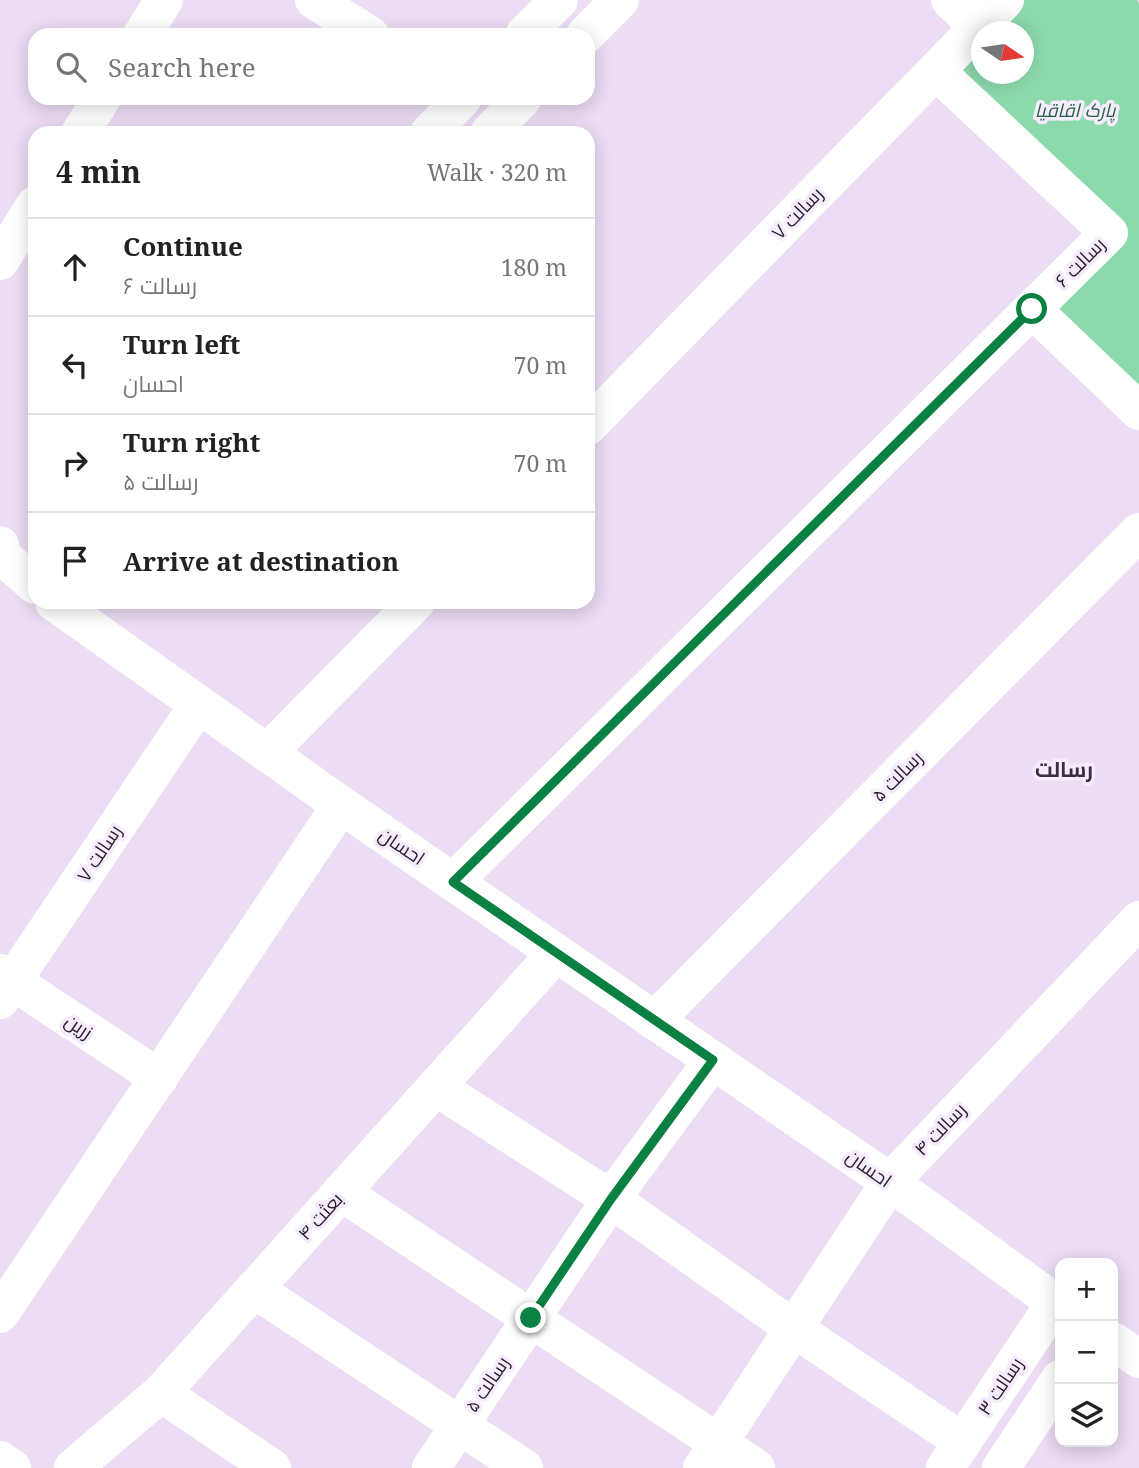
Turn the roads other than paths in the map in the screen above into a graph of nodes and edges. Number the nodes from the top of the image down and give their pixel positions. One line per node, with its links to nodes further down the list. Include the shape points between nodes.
1 (163, 0): 9 (street)
2 (314, 0): 10 (street)
3 (559, 0): 11 (street)
4 (620, 0): 12 (street)
5 (950, 0): 7 (street)
6 (1005, 0): 8 (street, رسالت ۷)
7 (973, 21)
8 (985, 21)
9 (146, 28)
10 (359, 28)
11 (531, 28)
12 (592, 28)
13 (971, 35): 14 (street, رسالت ۷)
14 (936, 71): 23 (street, رسالت ۶, via 1109,233); 25 (street, رسالت ۷)
15 (98, 105): 18 (street)
16 (456, 105): 19 (street)
17 (516, 105): 20 (street)
18 (84, 126)
19 (436, 126)
20 (496, 126)
21 (28, 216): 22 (street)
22 (0, 261)
23 (1032, 309): 24 (street); 34 (street, رسالت ۶)
24 (1139, 411)
25 (595, 419)
26 (1139, 532): 38 (street, رسالت ۵)
27 (9, 549): 28 (street)
28 (28, 575)
29 (64, 609): 31 (street, احسان)
30 (409, 609): 32 (street)
31 (198, 705): 32 (street, احسان); 37 (street, رسالت ۷)
32 (267, 753): 33 (street, احسان)
33 (341, 805): 34 (street, احسان); 40 (street)
34 (453, 882): 36 (street, احسان)
35 (1139, 920): 42 (street, رسالت ۴)
36 (556, 953): 38 (street, احسان); 41 (street, بعثت ۴)
37 (4, 985): 40 (street, زرین)
38 (654, 1021): 39 (street, احسان)
39 (713, 1060): 42 (street, احسان); 44 (street, رسالت ۵)
40 (159, 1078): 48 (street)
41 (436, 1087): 43 (street, بعثت ۴); 44 (street)
42 (890, 1182): 46 (street, احسان); 50 (street, رسالت ۴)
43 (341, 1192): 45 (street, بعثت ۴); 49 (street)
44 (611, 1199): 49 (street, رسالت ۵); 50 (street)
45 (254, 1289): 54 (street, بعثت ۴); 55 (street)
46 (1055, 1303)
47 (1055, 1309): 57 (street, رسالت ۳)
48 (0, 1314)
49 (531, 1318): 55 (street, رسالت ۵); 56 (street)
50 (796, 1329): 56 (street, رسالت ۴); 57 (street)
51 (1118, 1345): 52 (street)
52 (1139, 1359)
53 (1057, 1384): 65 (street)
54 (161, 1393): 60 (street, بعثت ۴); 61 (street)
55 (459, 1425): 62 (street, رسالت ۵); 63 (street)
56 (711, 1455): 64 (street)
57 (954, 1455)
58 (0, 1460): 59 (street)
59 (12, 1468)
60 (73, 1468)
61 (272, 1468)
62 (431, 1468)
63 (524, 1468)
64 (756, 1468)
65 (1001, 1468)

